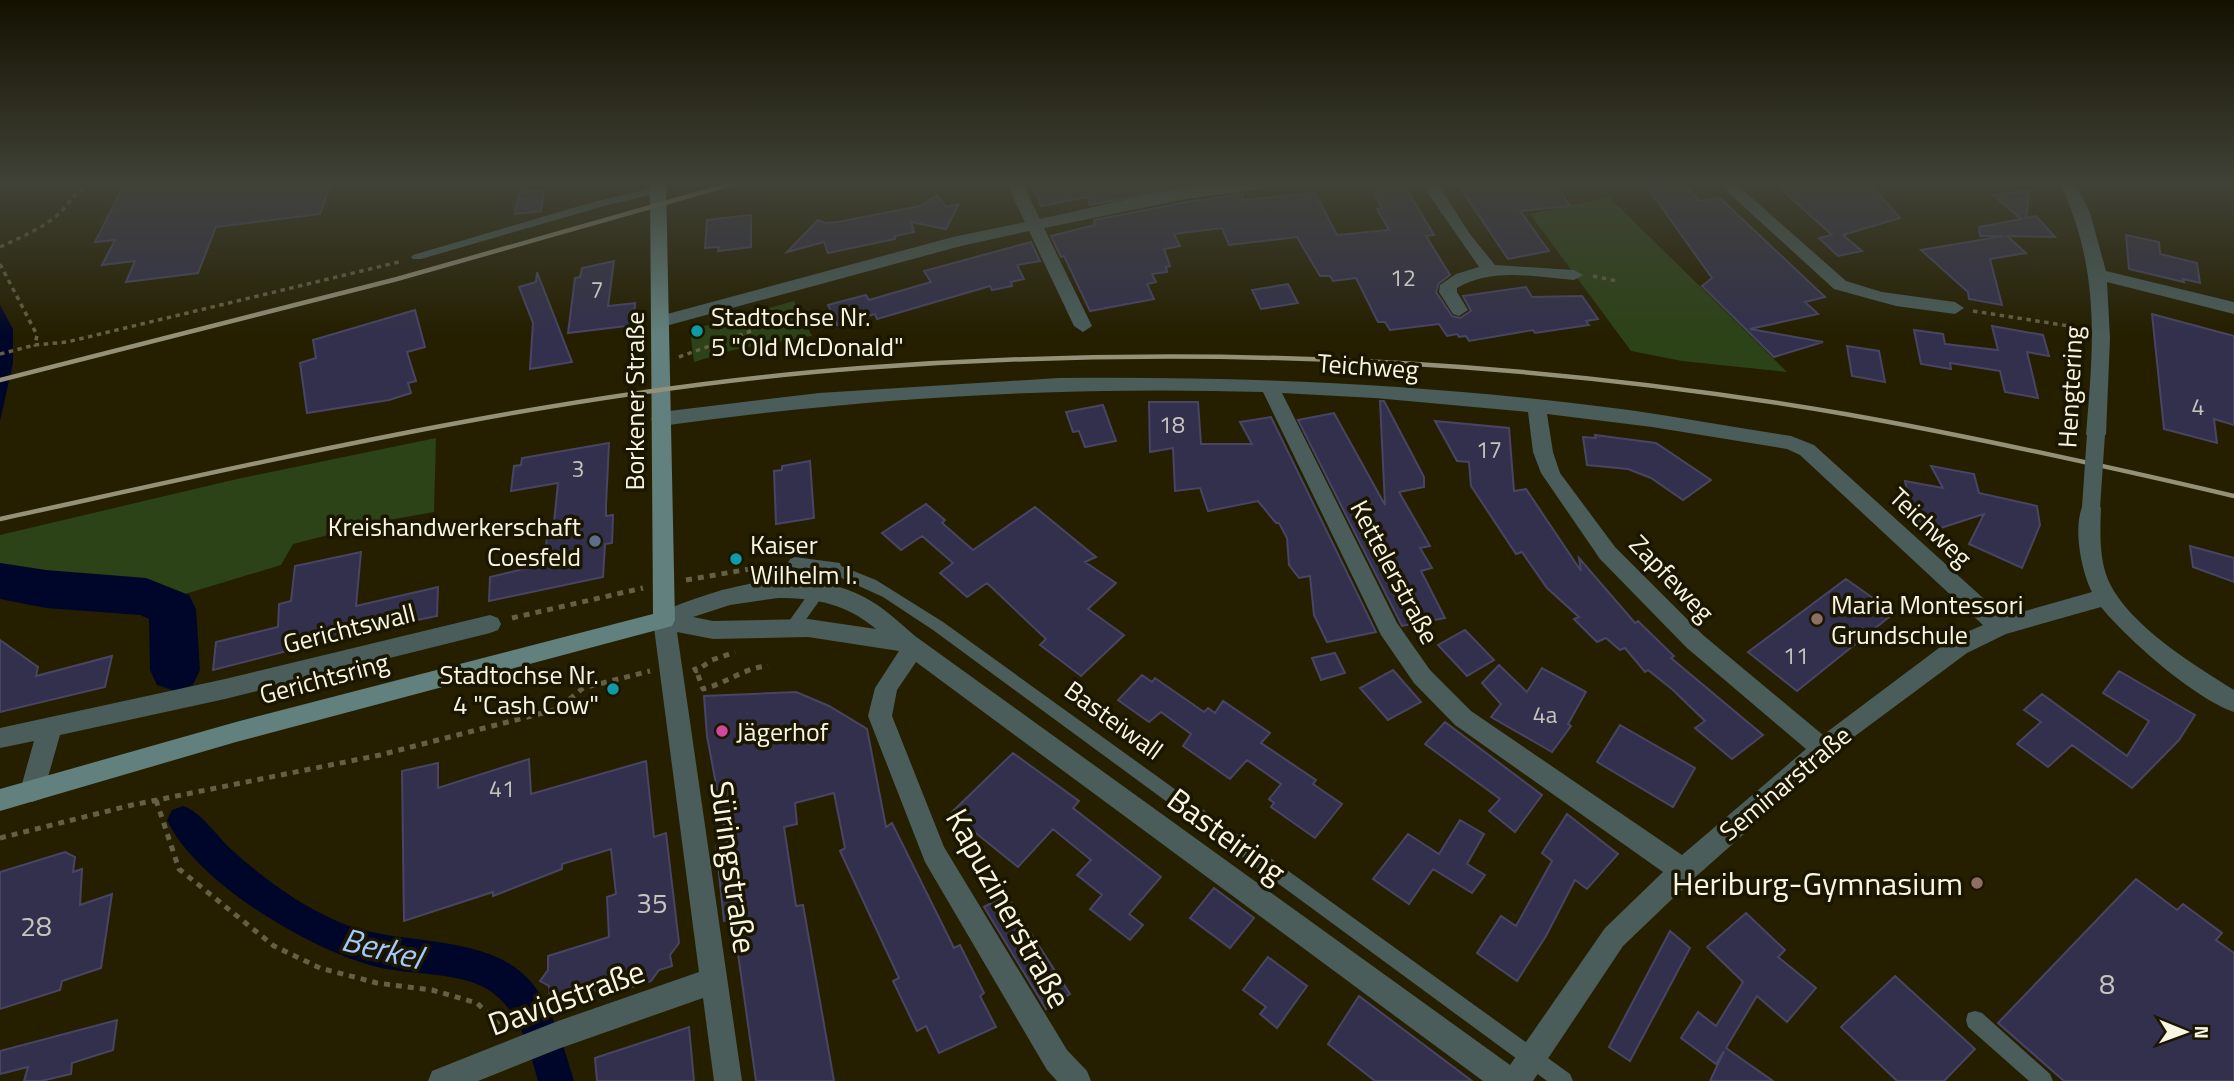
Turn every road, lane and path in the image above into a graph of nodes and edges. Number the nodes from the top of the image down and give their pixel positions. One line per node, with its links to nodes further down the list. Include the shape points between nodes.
1 (28, 233): 9 (path)
2 (497, 233): 10 (lane)
3 (660, 233): 19 (street, Borkener Straße)
4 (992, 233): 15 (street)
5 (1039, 233): 20 (street)
6 (1462, 233): 12 (street)
7 (1782, 233): 16 (street, via 1840,285 1866,294)
8 (2089, 233): 14 (street, Hengtering)
9 (0, 247)
10 (417, 257): 22 (path, via 67,342)
11 (0, 264): 22 (path, via 37,335)
12 (1490, 270): 13 (street); 18 (street, via 1449,285 1448,292)
13 (1574, 275)
14 (2099, 275): 17 (street); 21 (street, Hengtering)
15 (759, 297): 19 (street); 24 (path, via 765,316 758,327 686,356)
16 (1955, 308): 21 (path)
17 (2234, 308)
18 (1460, 310)
19 (662, 321): 24 (street, Borkener Straße)
20 (1083, 326)
21 (2104, 331): 32 (street, Hengtering, bridge, via 2089,532 2097,580)
22 (35, 345): 23 (path)
23 (0, 354)
24 (661, 360): 27 (street, Borkener Straße)
25 (1270, 387): 26 (street, Teichweg); 27 (street, Teichweg, via 1049,386 871,394 762,403); 49 (street, Kettelerstraße, via 1406,658 1463,718)
26 (1537, 408): 35 (street, Teichweg, via 1791,443 1807,450); 44 (street, Zapfeweg, via 1546,464 1594,535 1719,664)
27 (661, 419): 30 (street, Borkener Straße)
28 (795, 563): 29 (lane, Basteiwall); 30 (path)
29 (835, 567): 31 (lane); 52 (lane, Basteiwall, via 857,575 991,663)
30 (662, 584): 33 (street, Borkener Straße); 34 (path)
31 (818, 592): 33 (street, Basteiring, via 801,589 734,595); 36 (lane); 37 (street, Basteiring, via 845,598 874,613)
32 (2105, 597): 35 (street, Seminarstraße); 41 (street, via 2158,648)
33 (664, 620): 36 (street, Basteiring, via 713,630); 40 (street, Süringstraße); 45 (street, Gerichtsring, via 236,732)
34 (490, 624): 42 (street, Gerichtswall)
35 (2000, 627): 44 (street, Seminarstraße, via 1959,646)
36 (792, 628): 37 (street, Basteiring)
37 (911, 645): 56 (street, Kapuzinerstraße, via 884,691 880,716 934,854 1057,1060); 57 (street, Basteiring)
38 (738, 651): 40 (path)
39 (768, 666): 40 (path, via 747,666 720,686 703,689)
40 (684, 669): 47 (path, via 583,688 558,709 380,755); 50 (street, Süringstraße)
41 (2234, 702)
42 (50, 728): 43 (street, Gerichtswall); 45 (street)
43 (0, 738)
44 (1822, 748): 49 (street, Seminarstraße)
45 (32, 791): 46 (street, Gerichtsring)
46 (0, 800)
47 (156, 800): 48 (path); 53 (path, via 179,869 274,946 320,968 477,1003 500,1026)
48 (0, 838)
49 (1682, 871): 52 (street, Seminarstraße, via 1614,937)
50 (714, 980): 53 (street, Davidstraße, via 558,1035); 55 (street, Süringstraße)
51 (1975, 1020): 59 (lane)
52 (1530, 1058): 58 (lane, Basteiwall)
53 (499, 1062): 54 (street, Davidstraße)
54 (442, 1081)
55 (728, 1081)
56 (1077, 1081)
57 (1507, 1081)
58 (1563, 1081)
59 (2043, 1081)

